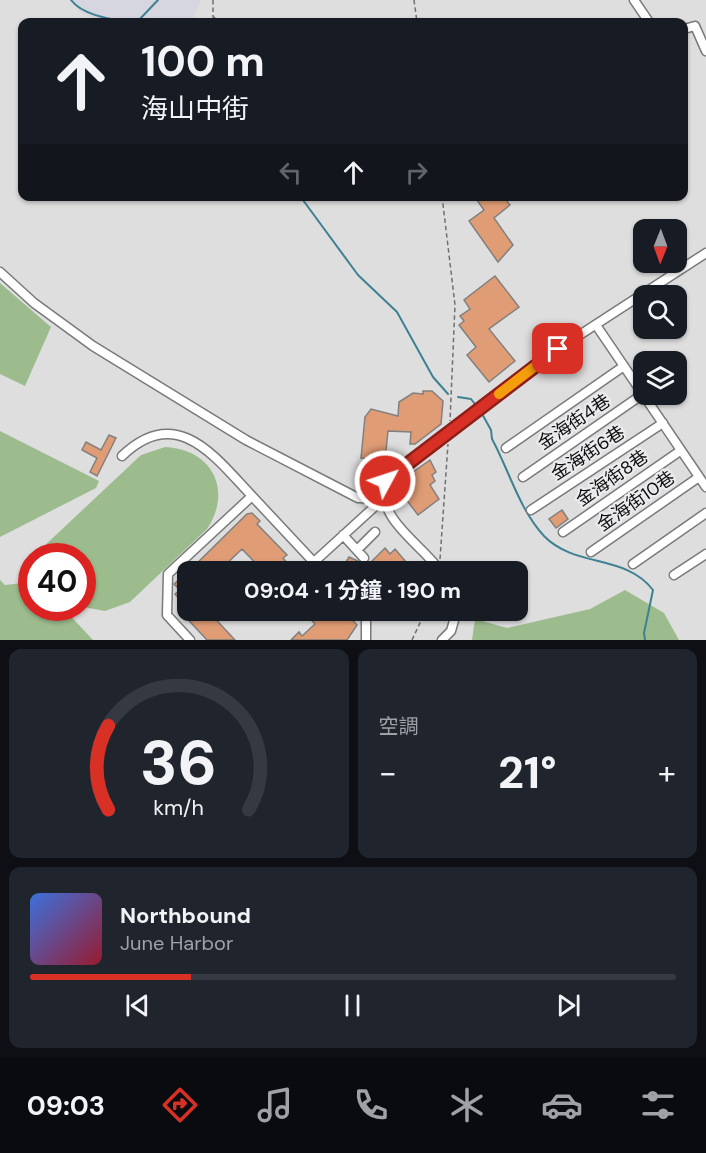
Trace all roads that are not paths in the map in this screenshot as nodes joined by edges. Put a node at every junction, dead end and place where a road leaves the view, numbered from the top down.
1 (633, 0) edge
2 (646, 18) edge
3 (688, 28) edge
4 (706, 51) edge
5 (706, 253) edge
6 (0, 272) edge
7 (596, 325) junction
8 (624, 366) junction
9 (633, 379) edge
10 (633, 401) edge
11 (651, 405) edge
12 (663, 423) junction
13 (506, 448) dead end
14 (680, 451) junction
15 (122, 456) dead end
16 (523, 477) dead end
17 (699, 477) junction
18 (706, 487) edge
19 (252, 496) junction
20 (383, 499) junction
21 (531, 510) dead end
22 (706, 513) edge
23 (375, 532) dead end
24 (562, 532) dead end
25 (343, 535) junction
26 (357, 550) junction
27 (591, 552) dead end
28 (706, 554) edge
29 (364, 558) dead end
30 (314, 561) joint
31 (432, 561) edge
32 (633, 564) dead end
33 (674, 575) dead end
34 (366, 621) edge
35 (454, 621) edge
36 (190, 640) edge
37 (366, 640) edge
38 (442, 640) edge

1 - 2 street
3 - 4 street
5 - 7 street
6 - 20 street
7 - 8 street
7 - 20 street
8 - 9 street
8 - 13 street
10 - 16 street, 金海街4巷
11 - 12 street
12 - 14 street
12 - 21 street, 金海街6巷
14 - 17 street
14 - 24 street, 金海街8巷
15 - 19 street
17 - 18 street
17 - 27 street, 金海街10巷
19 - 30 street
19 - 36 street
20 - 25 street
20 - 31 street
22 - 32 street
23 - 26 street
25 - 26 street
25 - 30 street
26 - 29 street
28 - 33 street
34 - 37 street
35 - 38 street

